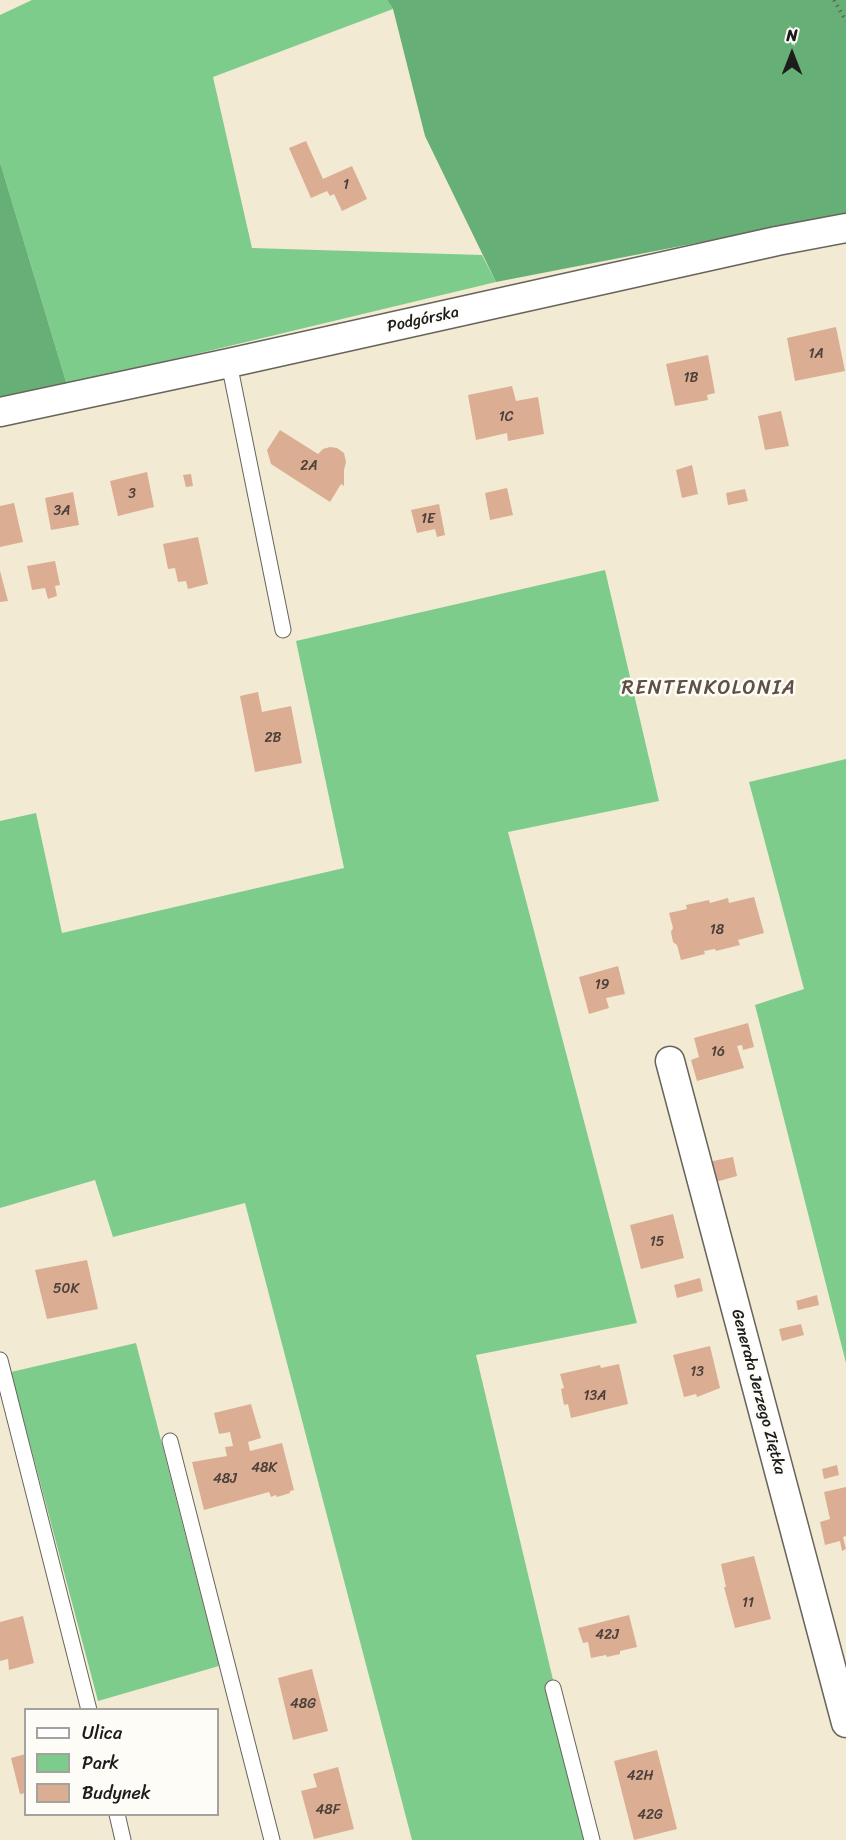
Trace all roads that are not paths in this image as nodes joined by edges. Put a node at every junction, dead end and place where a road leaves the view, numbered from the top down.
1 (846, 228) edge
2 (229, 363) junction
3 (0, 412) edge
4 (283, 630) dead end
5 (670, 1061) dead end
6 (0, 1360) edge
7 (170, 1441) dead end
8 (553, 1688) dead end
9 (88, 1708) edge
10 (846, 1723) edge
11 (117, 1816) edge
12 (123, 1840) edge
13 (272, 1840) edge
14 (592, 1840) edge

1 - 2 street, Podgórska
2 - 3 street, Podgórska
2 - 4 lane
5 - 10 street, Generała Jerzego Ziętka
6 - 9 lane
7 - 13 lane
8 - 14 lane
11 - 12 lane

